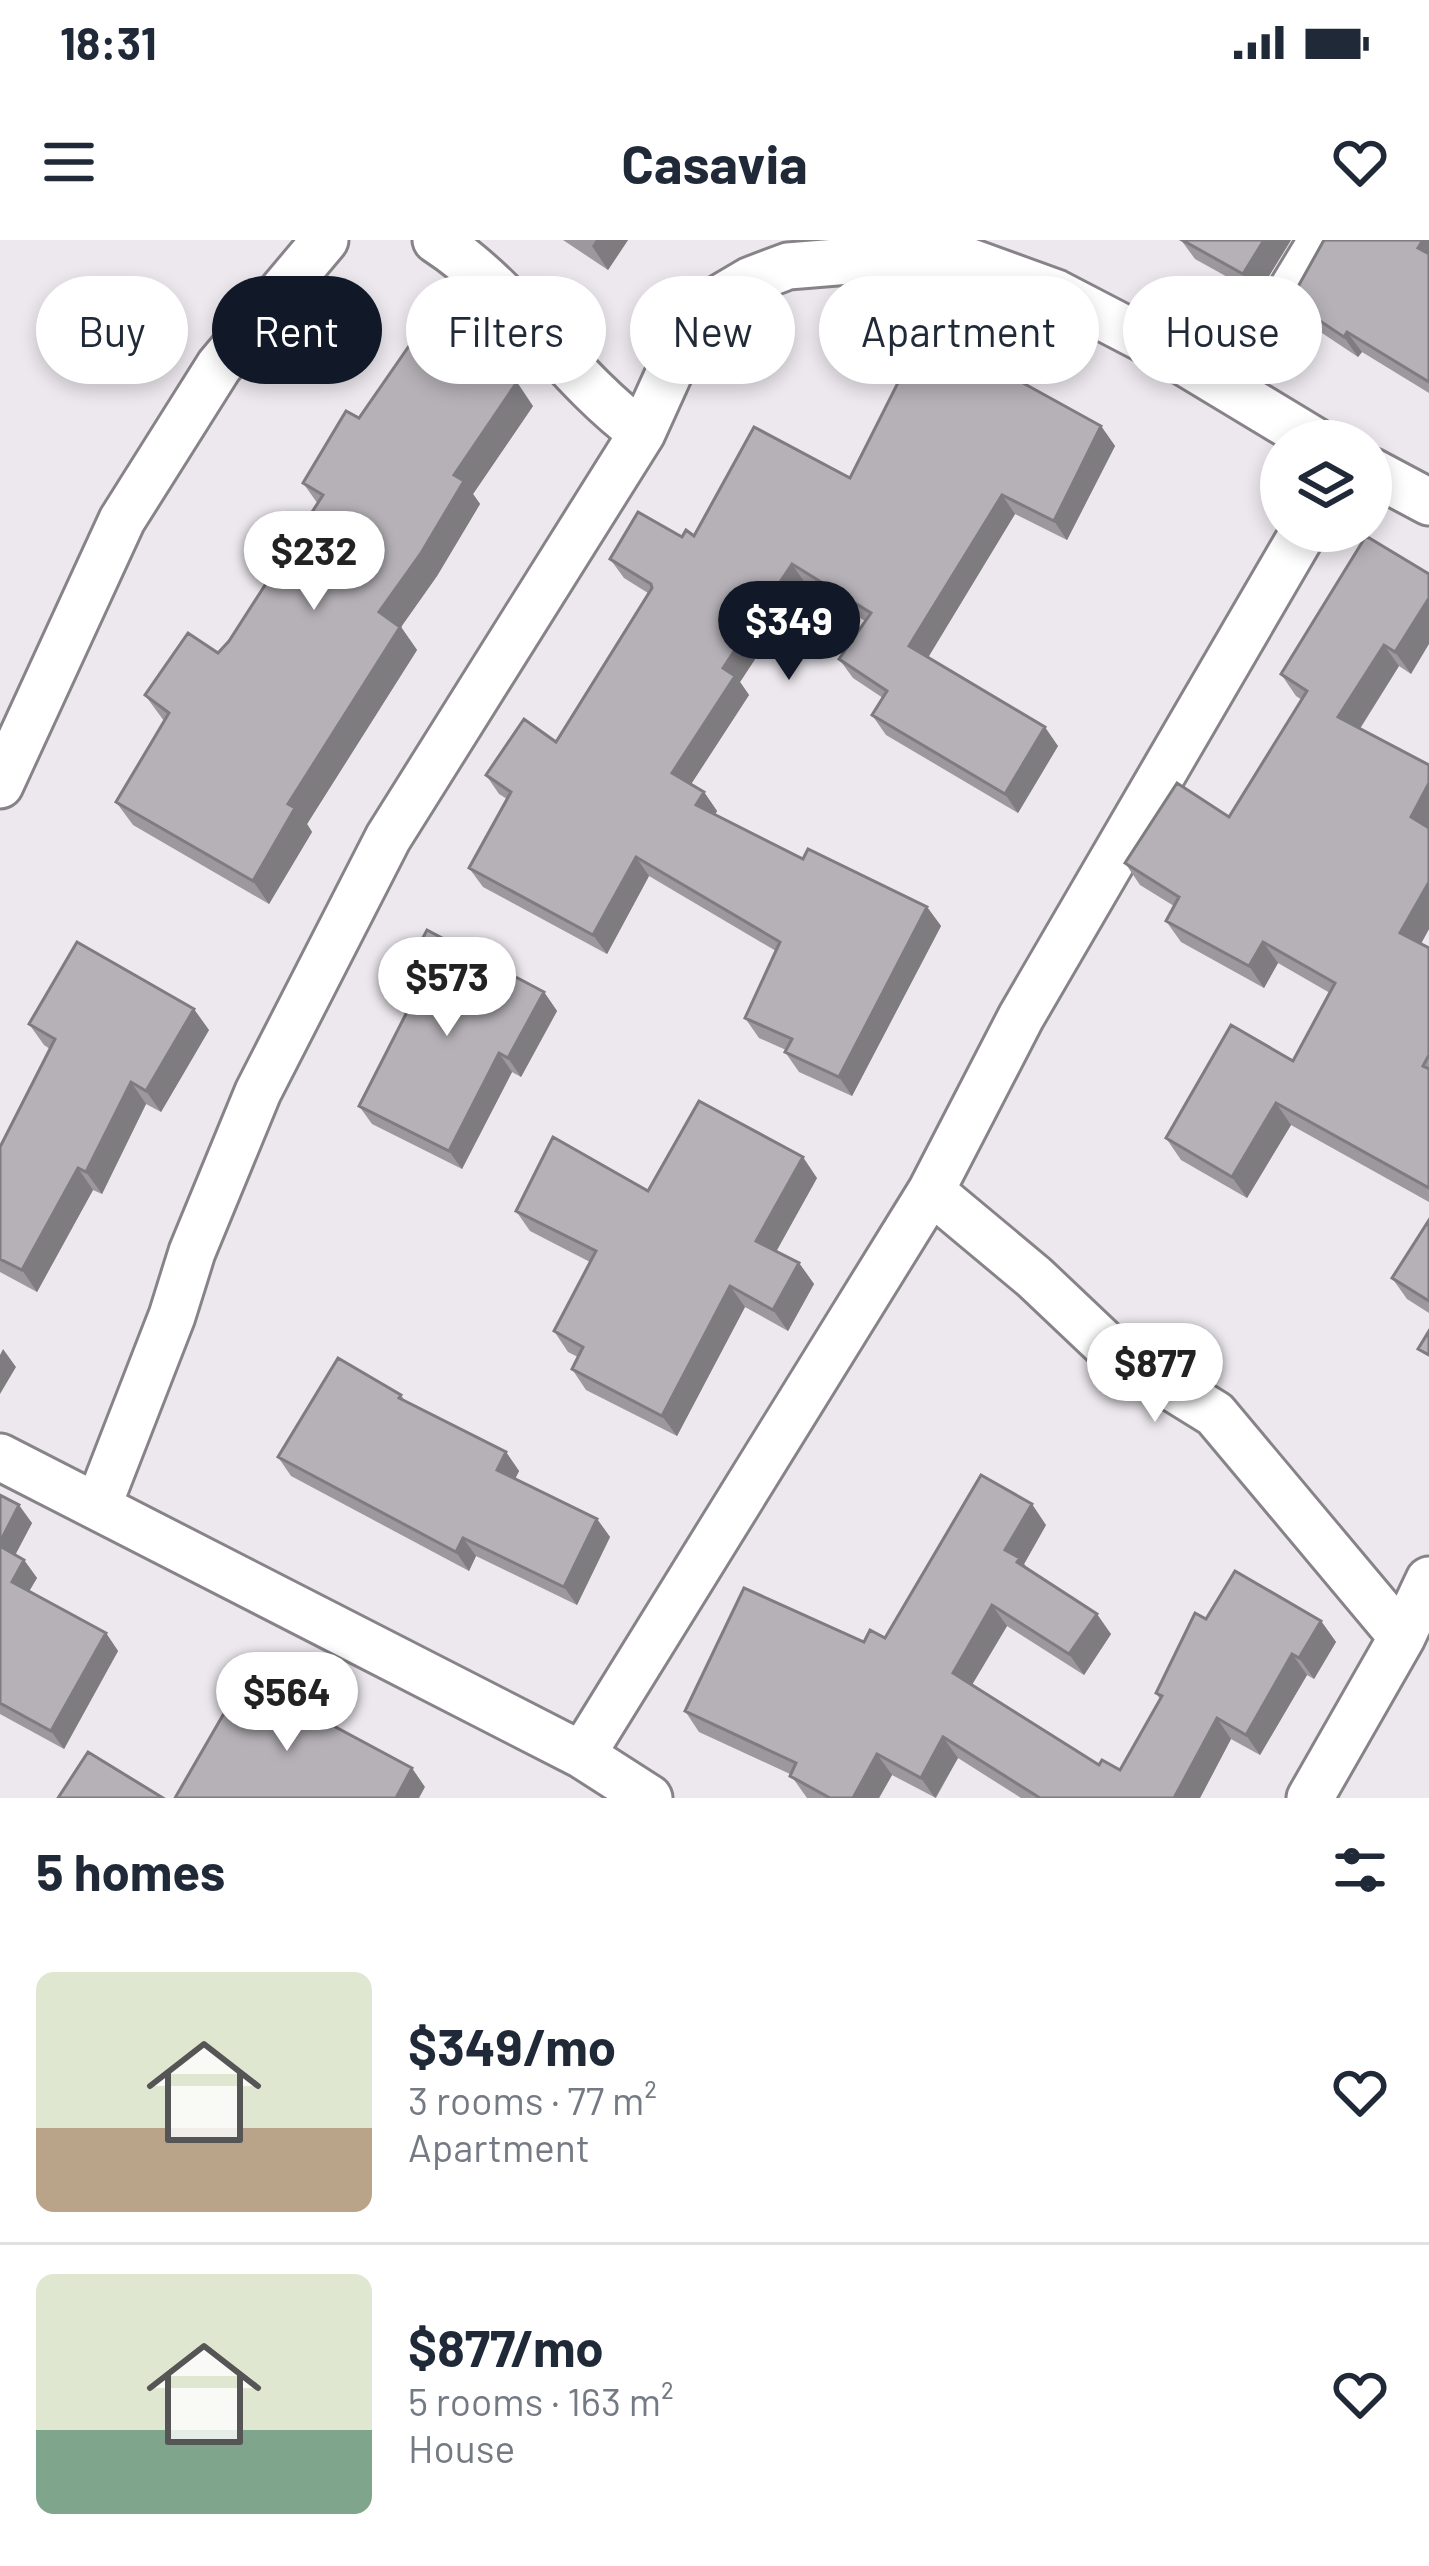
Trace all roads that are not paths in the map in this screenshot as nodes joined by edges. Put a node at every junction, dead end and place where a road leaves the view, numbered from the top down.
1 (325, 240) edge
2 (436, 240) edge
3 (1322, 240) edge
4 (1231, 390) junction
5 (1281, 420) edge
6 (642, 433) junction
7 (1392, 482) edge
8 (1429, 502) edge
9 (1292, 552) edge
10 (0, 784) edge
11 (931, 1191) junction
12 (0, 1457) edge
13 (98, 1506) junction
14 (1429, 1580) edge
15 (1402, 1637) junction
16 (582, 1755) junction
17 (649, 1798) edge
18 (1310, 1798) edge

1 - 10 street
2 - 6 street
3 - 4 street
4 - 5 street
4 - 6 street
6 - 13 street
7 - 8 street
9 - 11 street
11 - 15 street
11 - 16 street
12 - 13 street
13 - 16 street
14 - 15 street
15 - 18 street
16 - 17 street

